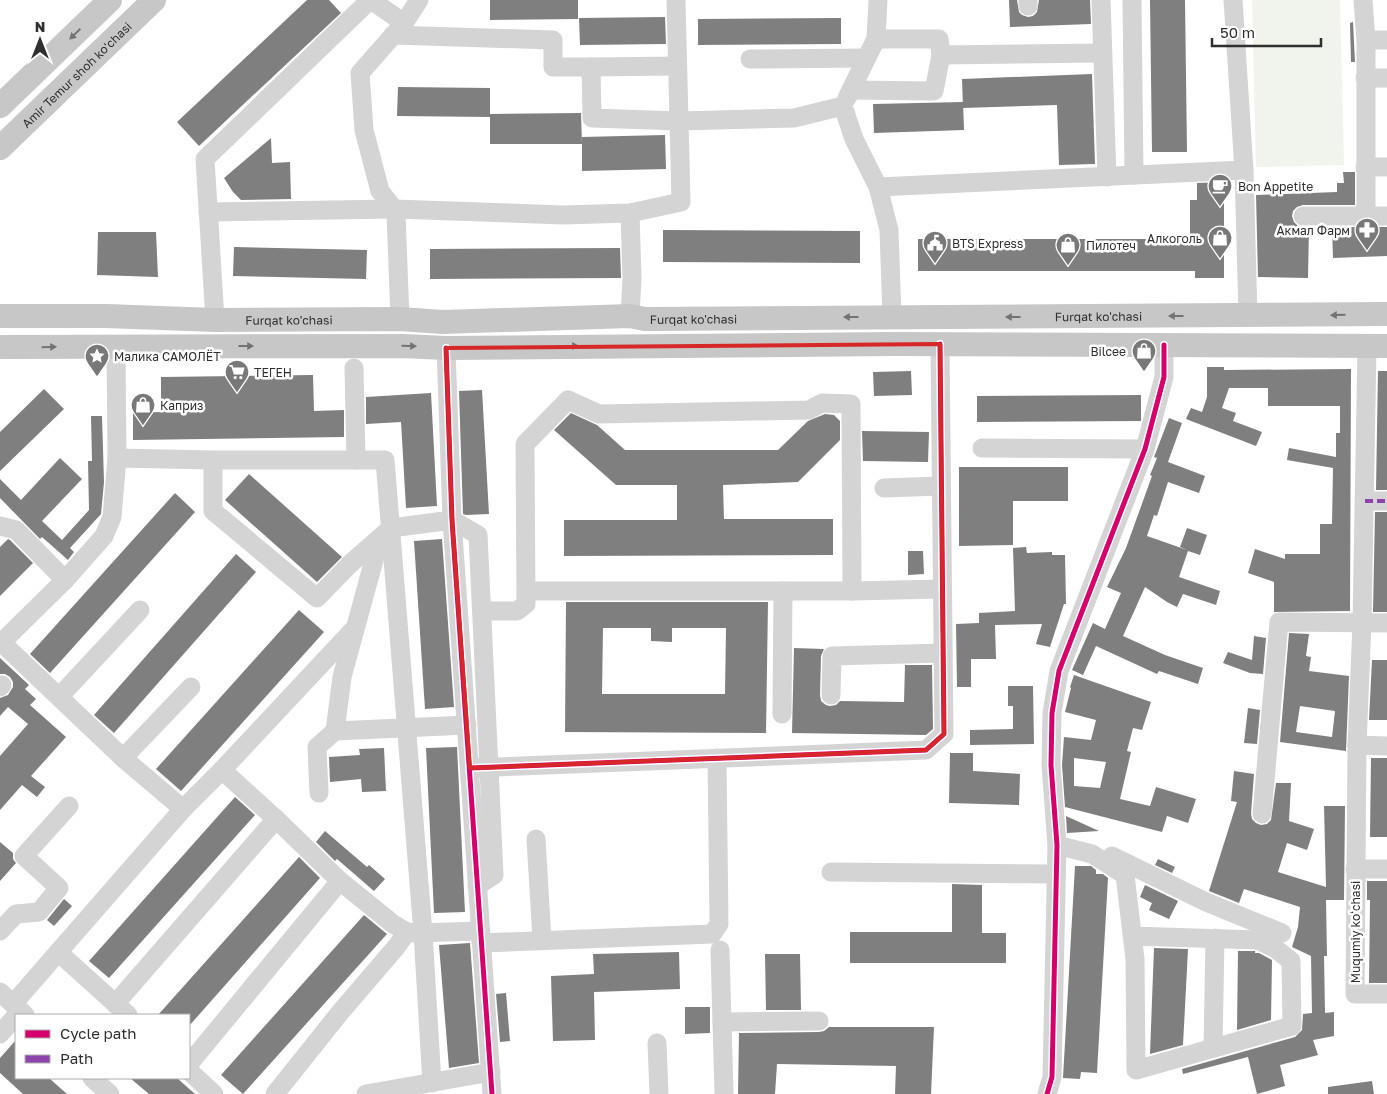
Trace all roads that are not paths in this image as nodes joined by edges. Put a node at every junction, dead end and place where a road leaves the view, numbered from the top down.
1 (110, 0) edge
2 (154, 0) edge
3 (371, 0) edge
4 (419, 0) edge
5 (676, 0) edge
6 (878, 0) edge
7 (1101, 0) edge
8 (1132, 0) edge
9 (1233, 0) edge
10 (1363, 0) edge
11 (399, 29) junction
12 (876, 39) junction
13 (1366, 40) junction
14 (1387, 40) edge
15 (1102, 53) junction
16 (940, 55) junction
17 (866, 58) junction
18 (750, 59) dead end
19 (677, 66) junction
20 (591, 67) junction
21 (1365, 78) junction
22 (1387, 78) edge
23 (847, 98) junction
24 (0, 106) edge
25 (679, 121) junction
26 (0, 148) edge
27 (1365, 167) junction
28 (1387, 167) edge
29 (1244, 170) junction
30 (1134, 175) junction
31 (1107, 177) junction
32 (878, 187) junction
33 (394, 208) junction
34 (208, 212) junction
35 (630, 213) junction
36 (1303, 216) dead end
37 (1366, 216) junction
38 (1387, 216) edge
39 (1387, 314) edge
40 (0, 316) edge
41 (630, 316) junction
42 (1248, 316) junction
43 (892, 317) junction
44 (400, 319) junction
45 (215, 320) junction
46 (940, 344) junction
47 (1164, 345) junction
48 (116, 346) junction
49 (0, 347) edge
50 (1377, 347) edge
51 (446, 348) junction
52 (354, 368) dead end
53 (982, 448) dead end
54 (1145, 448) junction
55 (117, 458) junction
56 (213, 460) junction
57 (356, 460) junction
58 (941, 486) junction
59 (884, 488) dead end
60 (1365, 501) junction
61 (1387, 501) edge
62 (452, 520) junction
63 (0, 526) edge
64 (386, 533) junction
65 (65, 580) junction
66 (942, 589) junction
67 (526, 591) junction
68 (783, 591) junction
69 (852, 591) junction
70 (140, 610) dead end
71 (482, 611) junction
72 (1362, 623) junction
73 (1387, 624) edge
74 (354, 628) junction
75 (1, 643) edge
76 (943, 653) junction
77 (191, 687) dead end
78 (831, 694) dead end
79 (59, 697) junction
80 (782, 714) dead end
81 (467, 725) junction
82 (406, 727) junction
83 (335, 731) junction
84 (1357, 745) junction
85 (1387, 746) edge
86 (123, 758) junction
87 (717, 758) junction
88 (470, 768) junction
89 (490, 768) junction
90 (222, 770) junction
91 (319, 793) dead end
92 (69, 806) dead end
93 (182, 809) junction
94 (1262, 814) dead end
95 (276, 819) junction
96 (536, 839) dead end
97 (1057, 845) junction
98 (1092, 854) junction
99 (1355, 868) junction
100 (1387, 869) edge
101 (831, 872) dead end
102 (1056, 874) junction
103 (340, 881) junction
104 (477, 886) junction
105 (0, 931) edge
106 (415, 932) junction
107 (1282, 933) dead end
108 (1132, 936) junction
109 (480, 937) junction
110 (1215, 938) junction
111 (542, 940) junction
112 (720, 950) dead end
113 (58, 952) junction
114 (1387, 994) edge
115 (15, 1009) edge
116 (121, 1009) edge
117 (819, 1021) dead end
118 (722, 1022) junction
119 (0, 1034) edge
120 (657, 1043) dead end
121 (1213, 1048) junction
122 (190, 1063) edge
123 (190, 1072) edge
124 (491, 1072) junction
125 (93, 1079) edge
126 (432, 1083) junction
127 (110, 1094) edge
128 (214, 1094) edge
129 (275, 1094) edge
130 (366, 1094) edge
131 (492, 1094) edge
132 (659, 1094) edge
133 (724, 1094) edge
134 (1047, 1094) edge

1 -> 24 main road
2 - 26 main road, Amir Temur shoh ko'chasi
3 - 11 street
3 - 34 street
4 - 11 street
5 - 19 street
6 - 12 street
7 - 15 street
8 - 30 street
9 - 29 street
10 - 13 street
11 - 20 street
11 - 33 street
12 - 16 street
12 - 17 street
13 - 14 street
13 - 21 street
15 - 16 street
15 - 31 street
16 - 23 street
17 - 18 street
17 - 23 street
19 - 20 street
19 - 25 street
20 - 25 street
21 - 22 street
21 - 27 street
23 - 25 street
23 - 32 street
25 - 35 street
27 - 28 street
27 - 37 street
29 - 30 street
29 - 42 street
30 - 31 street
31 - 32 street
32 - 43 street
33 - 34 street
33 - 35 street
33 - 44 street
34 - 45 street
35 - 41 street
36 - 37 street
37 - 38 street
39 -> 42 main road, Furqat ko'chasi
40 - 45 main road, Furqat ko'chasi
43 -> 41 main road, Furqat ko'chasi
41 - 44 main road, Furqat ko'chasi
42 -> 43 main road, Furqat ko'chasi
44 - 45 main road, Furqat ko'chasi
46 - 47 main road
51 -> 46 main road
46 - 58 street
47 - 50 main road
47 - 54 street
49 -> 48 main road
48 -> 51 main road
48 - 55 street
50 - 60 street
51 - 62 street
52 - 57 street
53 - 54 street
54 - 97 street
55 - 56 street
55 - 65 street
56 - 57 street
56 - 64 street
57 - 64 street
58 - 59 street
58 - 66 street
60 - 61 street
60 - 72 street
62 - 64 street
62 - 71 street
62 - 81 street
63 - 65 street
64 - 74 street
64 - 82 street
65 - 75 street
66 - 69 street
66 - 76 street
67 - 68 street
67 - 69 street
67 - 71 street
68 - 69 street
68 - 80 street
70 - 79 street
71 - 89 street
72 - 73 street
72 - 84 street
72 - 94 street
74 - 83 street
74 - 90 street
75 - 79 street
76 - 78 street
76 - 87 street
77 - 86 street
79 - 86 street
81 - 82 street
81 - 88 street
82 - 83 street
82 - 106 street
83 - 91 street
84 - 85 street
84 - 99 street
86 - 93 street
87 - 89 street
87 - 111 street
88 - 89 street
88 - 104 street
89 - 104 street
90 - 93 street
90 - 95 street
92 - 105 street
93 - 113 street
95 - 103 street
95 - 116 street
96 - 111 street
97 - 98 street
97 - 102 street
98 - 107 street
98 - 108 street
99 - 100 street
99 - 114 street, Muqumiy koʻchasi
101 - 102 street
102 - 134 street
103 - 106 street
103 - 122 street
104 - 109 street
106 - 109 street
106 - 126 street
106 - 129 street
108 - 110 street
108 - 121 street
109 - 111 street
109 - 124 street
110 - 121 street
110 - 121 street
112 - 118 street
113 - 115 street
113 - 116 street
115 - 119 street
117 - 118 street
118 - 133 street
120 - 132 street
123 - 128 street
124 - 126 street
124 - 131 street
125 - 127 street
126 - 130 street

